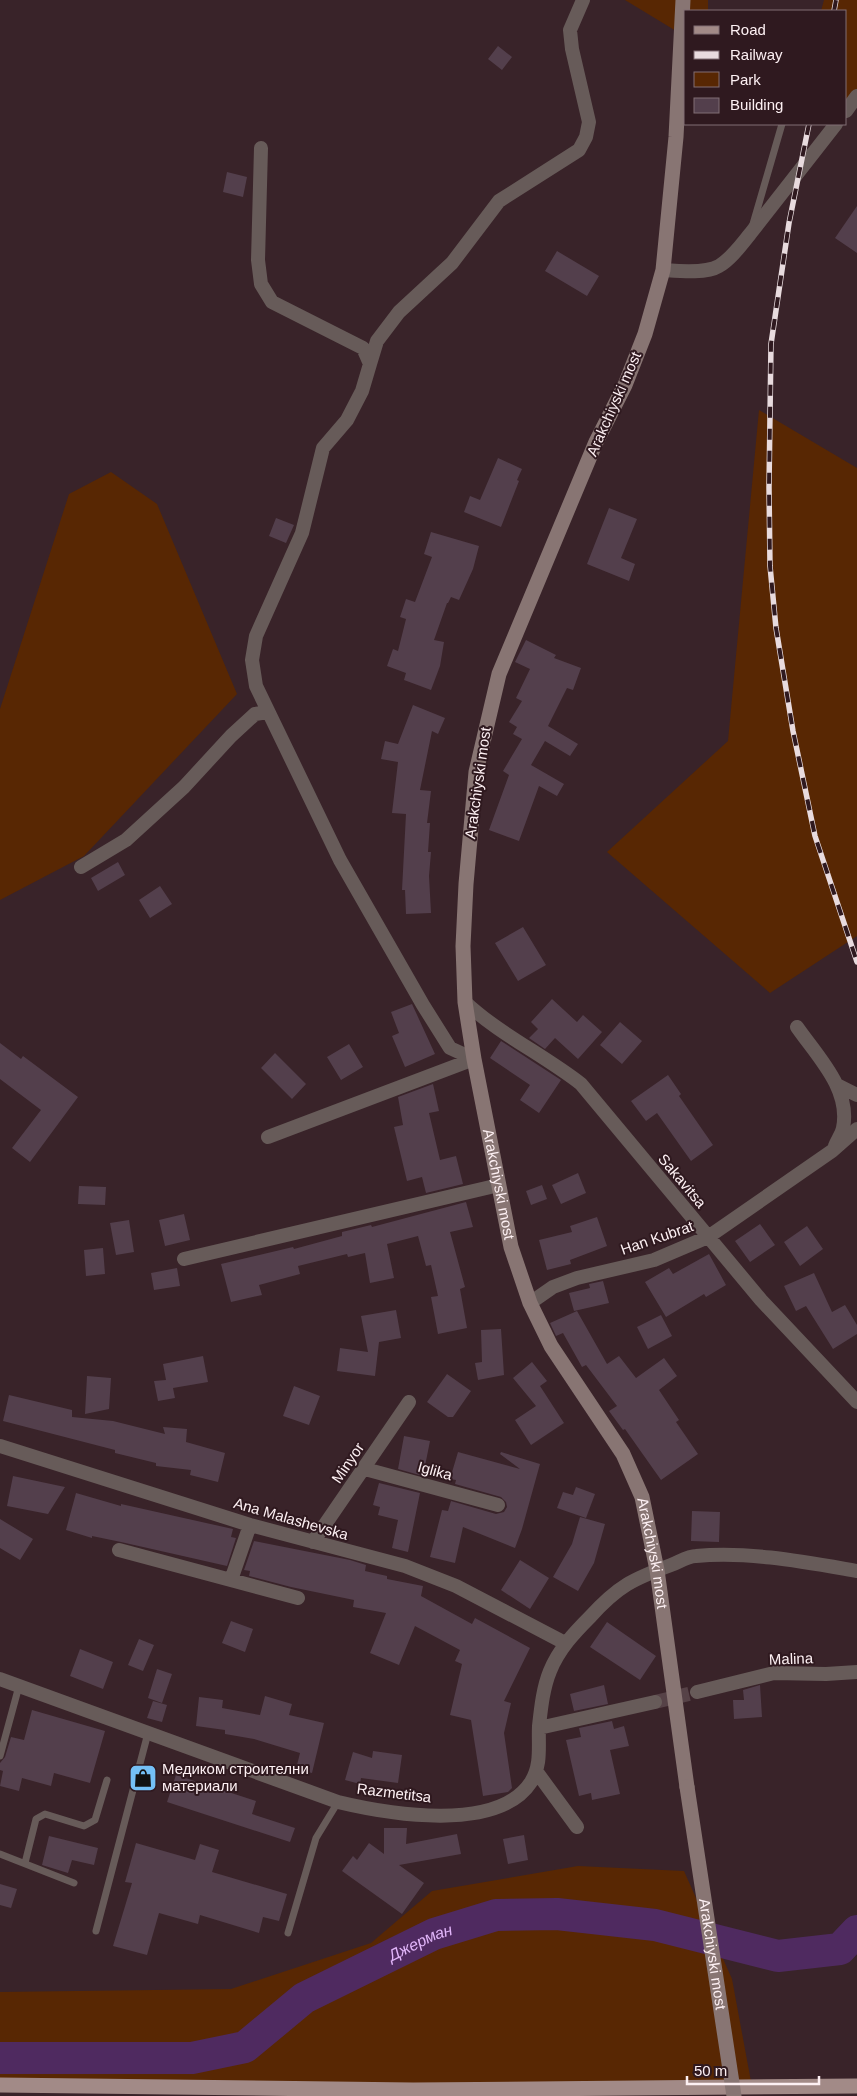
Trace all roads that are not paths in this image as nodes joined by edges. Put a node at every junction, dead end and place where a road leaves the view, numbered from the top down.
1 (583, 0) edge
2 (683, 0) edge
3 (857, 96) edge
4 (847, 110) edge
5 (782, 125) edge
6 (835, 125) edge
7 (261, 148) dead end
8 (750, 234) junction
9 (663, 270) junction
10 (370, 364) junction
11 (268, 712) junction
12 (81, 868) dead end
13 (465, 1002) junction
14 (797, 1027) dead end
15 (474, 1059) junction
16 (837, 1084) junction
17 (857, 1095) edge
18 (857, 1129) edge
19 (268, 1137) dead end
20 (832, 1151) junction
21 (498, 1185) junction
22 (708, 1238) junction
23 (184, 1260) dead end
24 (530, 1303) junction
25 (409, 1402) dead end
26 (857, 1402) edge
27 (0, 1446) edge
28 (365, 1469) junction
29 (498, 1505) dead end
30 (250, 1524) junction
31 (313, 1542) junction
32 (120, 1550) dead end
33 (657, 1570) junction
34 (857, 1571) edge
35 (231, 1580) junction
36 (298, 1598) dead end
37 (565, 1643) junction
38 (857, 1672) edge
39 (0, 1679) edge
40 (19, 1686) junction
41 (697, 1692) tunnel mouth
42 (655, 1702) tunnel mouth
43 (539, 1728) junction
44 (148, 1732) junction
45 (0, 1756) edge
46 (536, 1771) junction
47 (107, 1780) dead end
48 (338, 1802) junction
49 (578, 1827) dead end
50 (0, 1854) edge
51 (25, 1863) junction
52 (74, 1883) dead end
53 (96, 1931) dead end
54 (288, 1933) dead end
55 (0, 2085) edge
56 (857, 2086) edge
57 (734, 2096) edge

1 - 10 street
2 - 9 main road, Arakchiyski most
3 - 4 street
5 - 8 lane
6 - 8 street
7 - 10 street
8 - 9 street
9 - 13 main road, Arakchiyski most
10 - 11 street
11 - 12 street
11 - 15 street
13 - 15 main road, Arakchiyski most
13 - 22 street, Sakavitsa
14 - 16 street
15 - 19 street
15 - 21 main road, Arakchiyski most
16 - 17 street
16 - 20 street
18 - 20 street, Han Kubrat
20 - 22 street, Han Kubrat
21 - 23 street
21 - 24 main road, Arakchiyski most
22 - 24 street, Han Kubrat
22 - 26 street, Sakavitsa
24 - 33 main road, Arakchiyski most
25 - 28 street, Minyor
27 - 30 street, Ana Malashevska
28 - 29 street, Iglika
28 - 31 street, Minyor
30 - 31 street, Ana Malashevska
30 - 35 street
31 - 37 street, Ana Malashevska
32 - 35 street
33 - 34 street
33 - 37 street
33 - 57 main road, Arakchiyski most, bridge
35 - 36 street
37 - 43 street
38 - 41 street, Malina
39 - 40 street, Razmetitsa
40 - 44 street, Razmetitsa
40 - 45 lane
42 - 43 street
43 - 46 street
44 - 48 street, Razmetitsa
44 - 53 lane
46 - 48 street, Razmetitsa
46 - 49 street
47 - 51 lane
48 - 54 lane
50 - 51 lane
51 - 52 lane
55 - 56 main road

